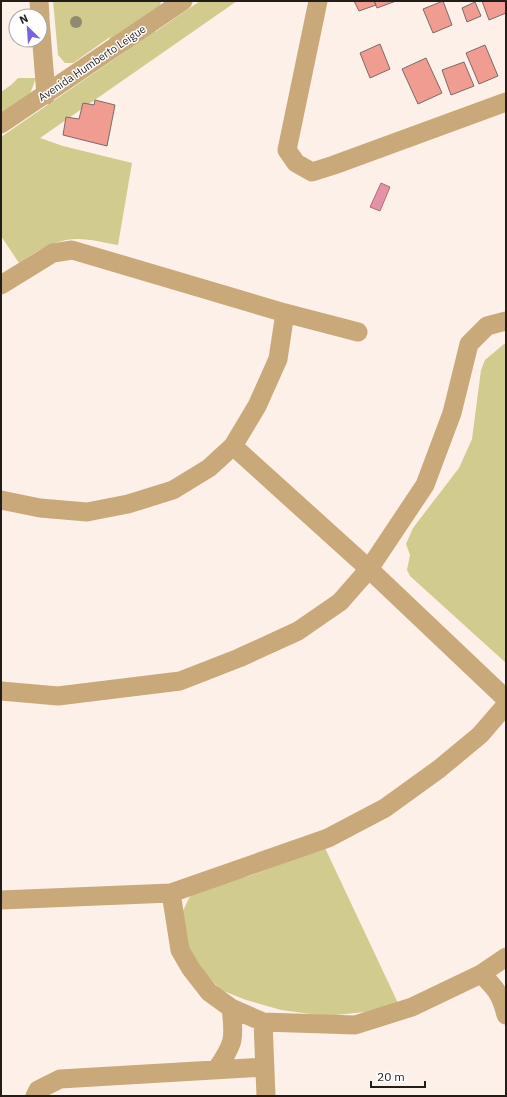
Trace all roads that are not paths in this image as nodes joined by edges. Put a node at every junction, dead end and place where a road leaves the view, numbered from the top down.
1 (183, 1) edge
2 (318, 1) edge
3 (42, 48) edge
4 (46, 94) junction
5 (506, 102) edge
6 (1, 124) edge
7 (1, 285) edge
8 (285, 313) junction
9 (506, 321) edge
10 (358, 332) dead end
11 (234, 446) junction
12 (1, 500) edge
13 (369, 569) junction
14 (1, 691) edge
15 (506, 699) edge
16 (506, 705) edge
17 (170, 893) junction
18 (1, 900) edge
19 (506, 957) edge
20 (481, 974) junction
21 (231, 1008) junction
22 (506, 1015) edge
23 (263, 1022) junction
24 (265, 1067) junction
25 (216, 1070) junction
26 (35, 1096) edge
27 (266, 1096) edge

1 - 4 street, Avenida Humberto Leigue
2 - 5 street
3 - 4 street
4 - 6 street, Avenida Humberto Leigue
7 - 8 street
8 - 10 street
8 - 11 street
9 - 13 street
11 - 12 street
11 - 13 street
13 - 14 street
13 - 15 street
16 - 17 street
17 - 18 street
17 - 21 street
19 - 20 street
20 - 22 street
20 - 23 street
21 - 23 street
21 - 25 street
23 - 24 street
24 - 25 street
24 - 27 street
25 - 26 street

